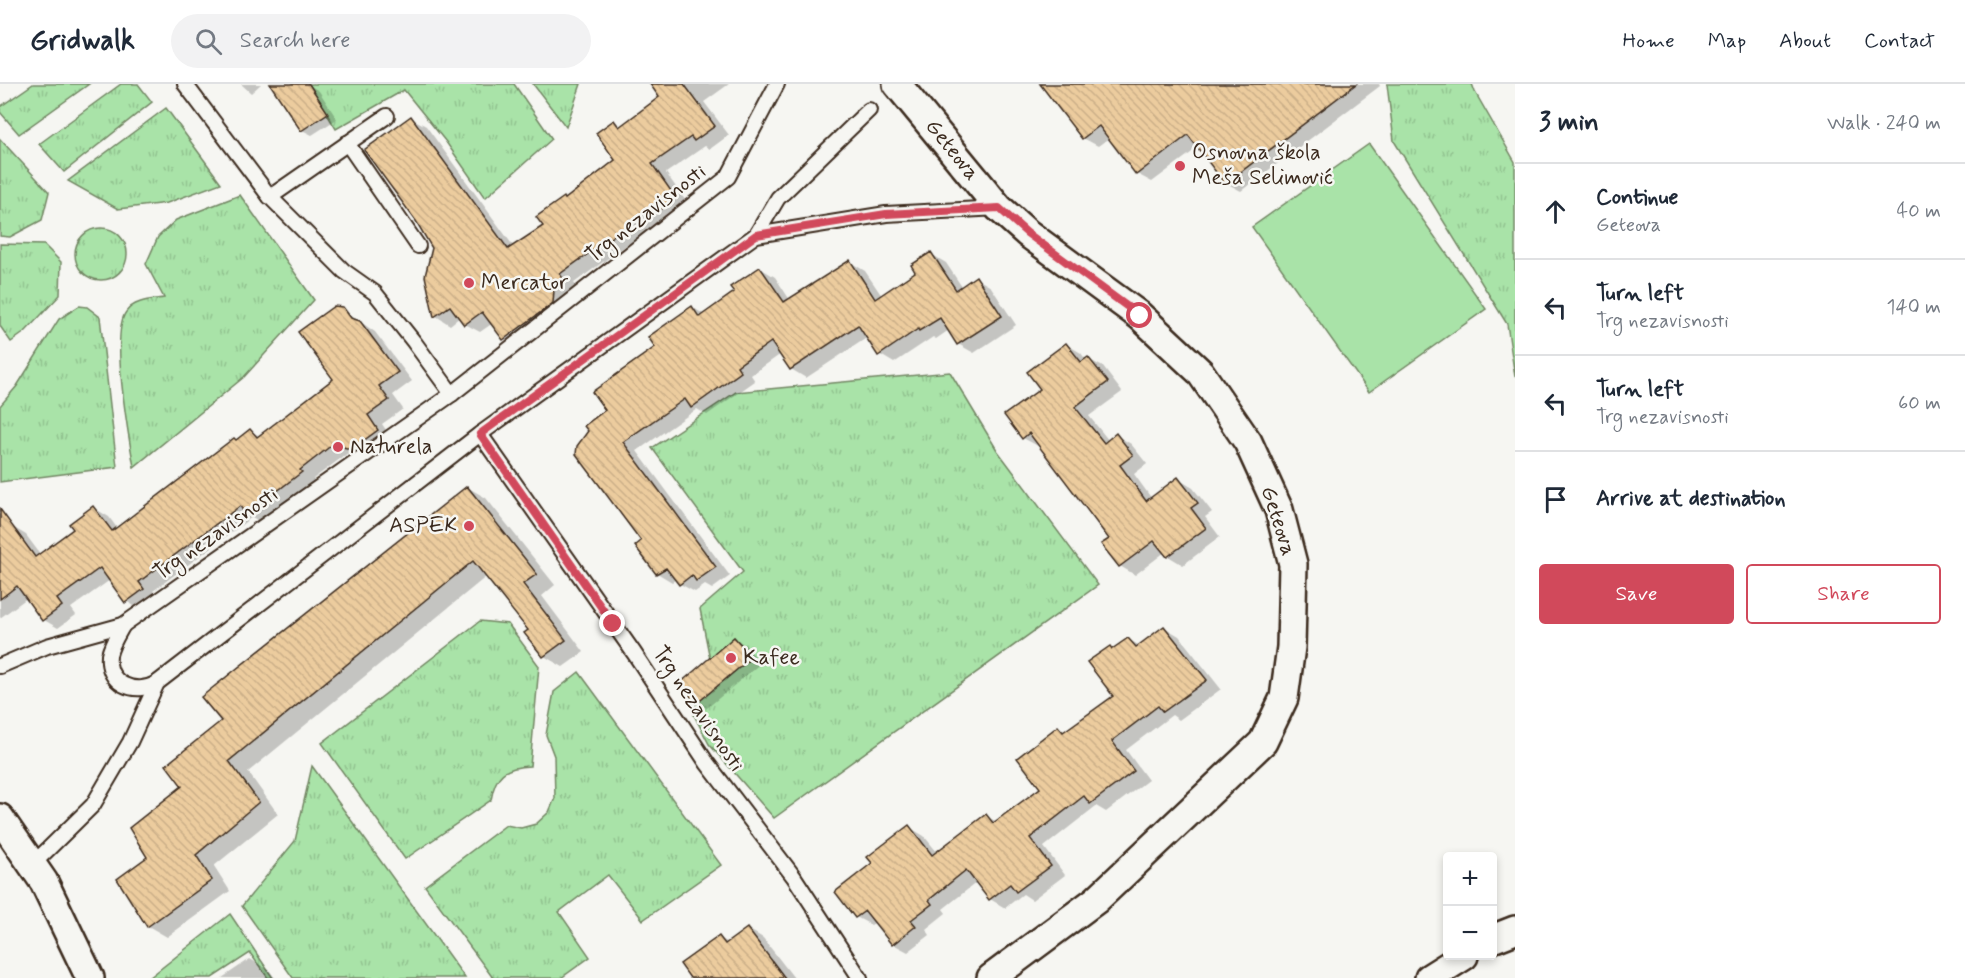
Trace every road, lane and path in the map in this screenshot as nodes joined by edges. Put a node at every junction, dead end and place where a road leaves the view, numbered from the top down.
1 (185, 84) edge
2 (777, 84) edge
3 (897, 84) edge
4 (869, 110) dead end
5 (387, 116) dead end
6 (347, 143) junction
7 (270, 197) junction
8 (999, 208) junction
9 (756, 235) junction
10 (418, 246) dead end
11 (452, 394) junction
12 (480, 434) junction
13 (123, 625) junction
14 (0, 666) edge
15 (158, 683) junction
16 (0, 818) edge
17 (32, 866) junction
18 (1515, 930) edge
19 (1497, 937) edge
20 (1458, 960) edge
21 (90, 978) edge
22 (860, 978) edge
23 (991, 978) edge
24 (1429, 978) edge

1 - 7 lane
2 - 11 lane, Trg nezavisnosti
3 - 8 street, Geteova
4 - 9 lane
5 - 6 lane
6 - 7 lane
6 - 10 lane
7 - 11 lane
8 - 9 lane, Trg nezavisnosti
8 - 23 street, Geteova
9 - 12 lane, Trg nezavisnosti
11 - 13 lane, Trg nezavisnosti
12 - 15 lane, Trg nezavisnosti
12 - 22 lane, Trg nezavisnosti
13 - 14 lane, Trg nezavisnosti
13 - 15 lane, Trg nezavisnosti
15 - 17 lane, Trg nezavisnosti
16 - 17 street
17 - 21 street
18 - 19 street
20 - 24 street

